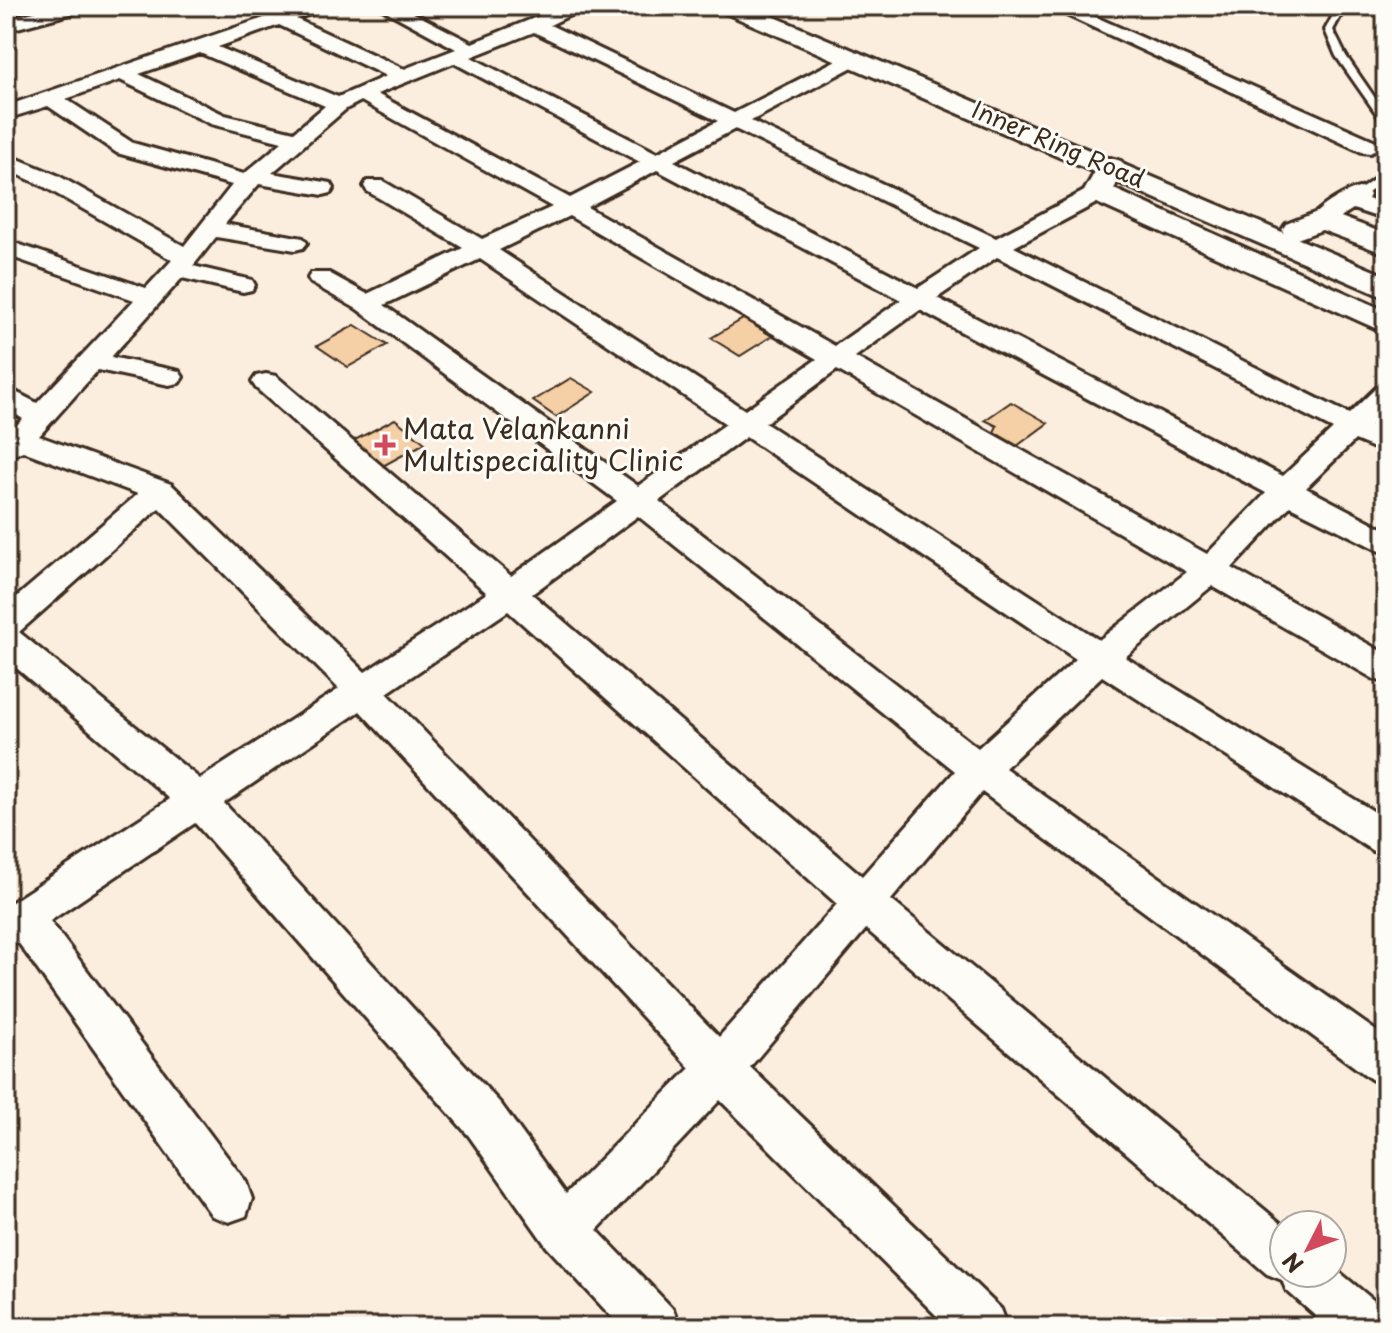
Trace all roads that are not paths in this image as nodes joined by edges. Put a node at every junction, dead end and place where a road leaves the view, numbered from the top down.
1 (79, 6) edge
2 (317, 6) edge
3 (386, 6) edge
4 (579, 6) edge
5 (729, 6) edge
6 (762, 6) edge
7 (1056, 6) edge
8 (1342, 6) edge
9 (280, 19) junction
10 (6, 25) edge
11 (535, 25) junction
12 (200, 46) junction
13 (464, 53) junction
14 (855, 58) junction
15 (121, 73) junction
16 (402, 76) junction
17 (50, 98) junction
18 (350, 99) junction
19 (6, 113) edge
20 (736, 121) junction
21 (1386, 121) edge
22 (297, 139) junction
23 (1370, 147) dead end
24 (6, 161) edge
25 (655, 162) junction
26 (1386, 174) edge
27 (251, 180) junction
28 (1104, 180) junction
29 (375, 186) dead end
30 (323, 188) dead end
31 (1354, 198) junction
32 (570, 207) junction
33 (1386, 213) edge
34 (1310, 224) junction
35 (210, 229) junction
36 (295, 243) dead end
37 (1386, 245) edge
38 (6, 247) edge
39 (996, 247) junction
40 (481, 249) junction
41 (182, 264) junction
42 (1386, 266) edge
43 (320, 278) dead end
44 (243, 285) dead end
45 (1386, 288) edge
46 (151, 298) junction
47 (918, 299) junction
48 (366, 304) junction
49 (1386, 323) edge
50 (837, 359) junction
51 (92, 361) junction
52 (169, 377) dead end
53 (266, 382) dead end
54 (1386, 394) edge
55 (6, 396) edge
56 (40, 417) junction
57 (749, 424) junction
58 (1369, 436) edge
59 (13, 444) edge
60 (160, 491) junction
61 (1286, 491) junction
62 (640, 502) junction
63 (1386, 543) edge
64 (1210, 571) junction
65 (509, 594) junction
66 (6, 625) edge
67 (6, 640) edge
68 (1100, 658) junction
69 (1386, 670) edge
70 (362, 690) junction
71 (979, 769) junction
72 (198, 800) junction
73 (1386, 839) edge
74 (864, 902) junction
75 (15, 923) edge
76 (1386, 1064) edge
77 (720, 1069) junction
78 (229, 1199) dead end
79 (564, 1230) junction
80 (1268, 1243) edge
81 (1322, 1289) edge
82 (655, 1327) edge
83 (983, 1327) edge
84 (1366, 1327) edge

1 - 10 street
2 - 9 street
3 - 13 street
4 - 11 street
5 - 14 main road, Inner Ring Road
6 - 34 main road, Inner Ring Road
7 - 23 street
8 - 21 lane
9 - 12 street
9 - 16 street
11 - 13 street
11 - 20 street
12 - 15 street
12 - 18 street
13 - 16 street
13 - 25 street
14 - 20 street
14 - 28 main road, Inner Ring Road
15 - 17 street
15 - 22 street
16 - 18 street
17 - 19 street
17 - 27 street
18 - 22 street
18 - 32 street
20 - 25 street
20 - 39 street
22 - 27 street
24 - 41 street
25 - 32 street
25 - 47 street
26 - 31 lane
27 - 30 street
27 - 35 street
28 - 39 street
28 - 45 main road, Inner Ring Road
28 - 49 main road
29 - 40 street
31 - 33 street
31 - 34 street
32 - 40 street
32 - 50 street
34 - 37 main road
34 - 42 main road, Inner Ring Road
35 - 36 street
35 - 41 street
38 - 46 street
39 - 47 street
39 - 58 street
40 - 48 street
40 - 57 street
41 - 44 street
41 - 46 street
43 - 48 street
46 - 51 street
47 - 50 street
47 - 61 street
48 - 62 street
50 - 57 street
50 - 64 street
51 - 52 street
51 - 56 street
53 - 65 street
54 - 58 street
55 - 56 street
56 - 59 street
57 - 62 street
57 - 68 street
58 - 61 street
59 - 60 street
60 - 66 street
60 - 70 street
61 - 63 street
61 - 64 street
62 - 65 street
62 - 71 street
64 - 68 street
64 - 69 street
65 - 70 street
65 - 74 street
67 - 72 street
68 - 71 street
68 - 73 street
70 - 72 street
70 - 77 street
71 - 74 street
71 - 76 street
72 - 75 street
72 - 79 street
74 - 77 street
74 - 80 street
75 - 78 street
77 - 79 street
77 - 83 street
79 - 82 street
81 - 84 street

